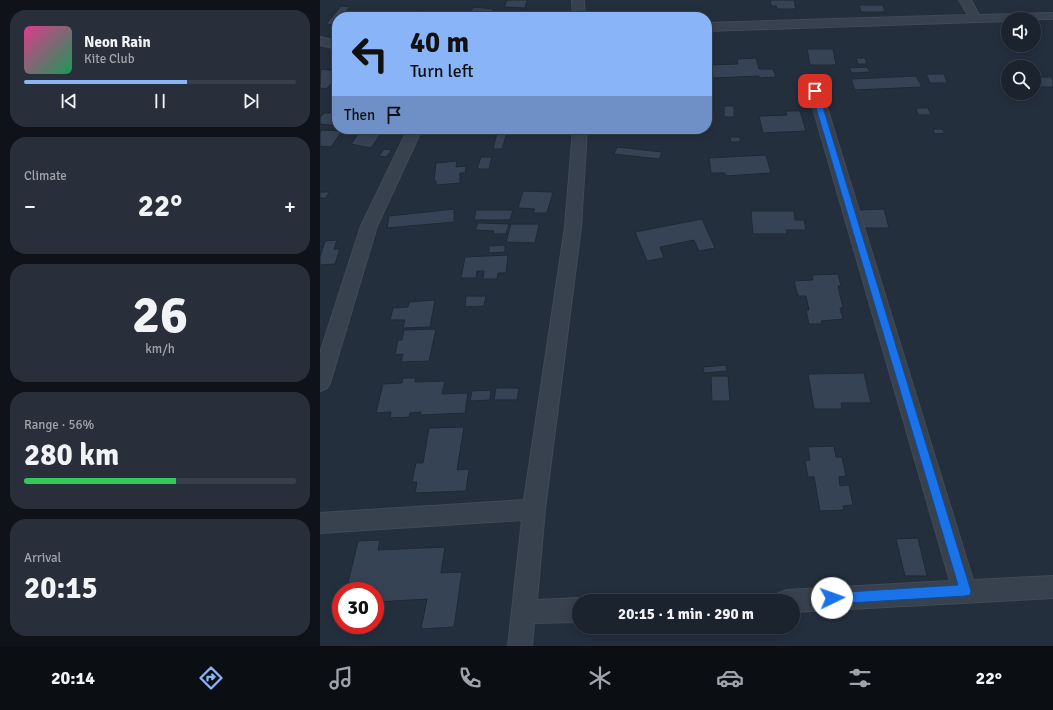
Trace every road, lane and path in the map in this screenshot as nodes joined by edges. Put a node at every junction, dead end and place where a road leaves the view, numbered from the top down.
1 (578, 0) edge
2 (965, 0) edge
3 (579, 12) edge
4 (1053, 16) edge
5 (975, 18) junction
6 (712, 27) edge
7 (320, 41) edge
8 (332, 44) edge
9 (815, 91) dead end
10 (413, 134) edge
11 (580, 134) edge
12 (320, 383) edge
13 (534, 509) junction
14 (320, 523) edge
15 (1053, 587) edge
16 (965, 591) junction
17 (800, 600) edge
18 (572, 610) edge
19 (524, 612) junction
20 (520, 646) edge

1 - 3 street
2 - 5 street
4 - 5 street
5 - 6 street
7 - 8 street
9 - 16 street
10 - 12 street
11 - 13 street
13 - 14 street
13 - 19 street
15 - 16 street
16 - 17 street
18 - 19 street
19 - 20 street

